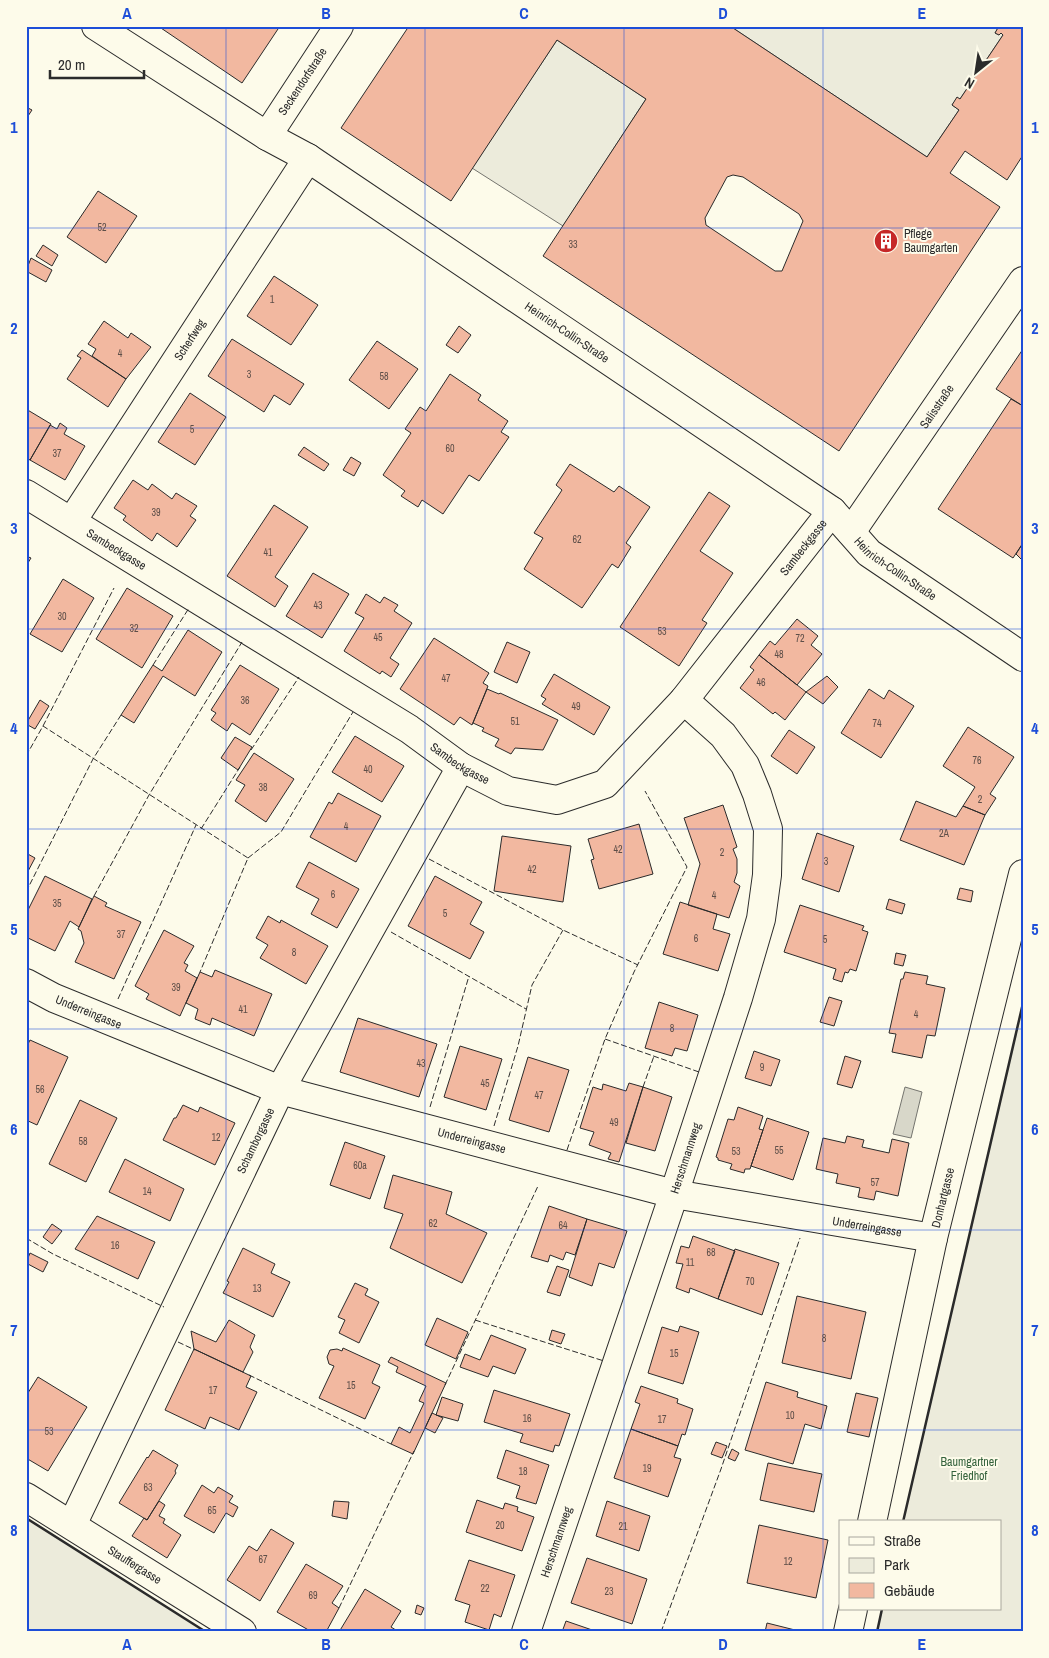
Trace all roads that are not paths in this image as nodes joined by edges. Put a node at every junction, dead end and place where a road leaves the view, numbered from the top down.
1 (96, 26) edge
2 (339, 26) edge
3 (267, 136) junction
4 (308, 158) junction
5 (1023, 281) edge
6 (26, 494) edge
7 (832, 511) junction
8 (72, 521) junction
9 (852, 532) junction
10 (1023, 657) edge
11 (684, 700) junction
12 (461, 767) junction
13 (1023, 874) edge
14 (26, 983) edge
15 (280, 1090) junction
16 (674, 1194) junction
17 (933, 1238) junction
18 (26, 1497) edge
19 (872, 1520) edge
20 (72, 1525) junction
21 (853, 1610) edge
22 (242, 1632) edge
23 (526, 1632) edge
24 (848, 1632) edge

1 - 3 street, Heinrich-Collin-Straße
2 - 3 street, Seckendorfstraße
3 - 4 street, Heinrich-Collin-Straße
4 - 7 street, Heinrich-Collin-Straße
4 - 8 street, Scherfweg
5 - 9 street, Salisstraße
6 - 8 street, Sambeckgasse
7 - 9 street, Heinrich-Collin-Straße
7 - 11 street, Sambeckgasse
8 - 12 street, Sambeckgasse
9 - 10 street, Heinrich-Collin-Straße
11 - 12 street, Sambeckgasse
11 - 16 street, Herschmannweg
12 - 15 street, Schamborgasse
13 - 17 street, Donhartgasse
14 - 15 street, Underreingasse
15 - 16 street, Underreingasse
15 - 20 street, Schamborgasse
16 - 17 street, Underreingasse
16 - 23 street, Herschmannweg
17 - 19 street, Donhartgasse
18 - 20 street, Stauffergasse
20 - 22 street, Stauffergasse
21 - 24 street

